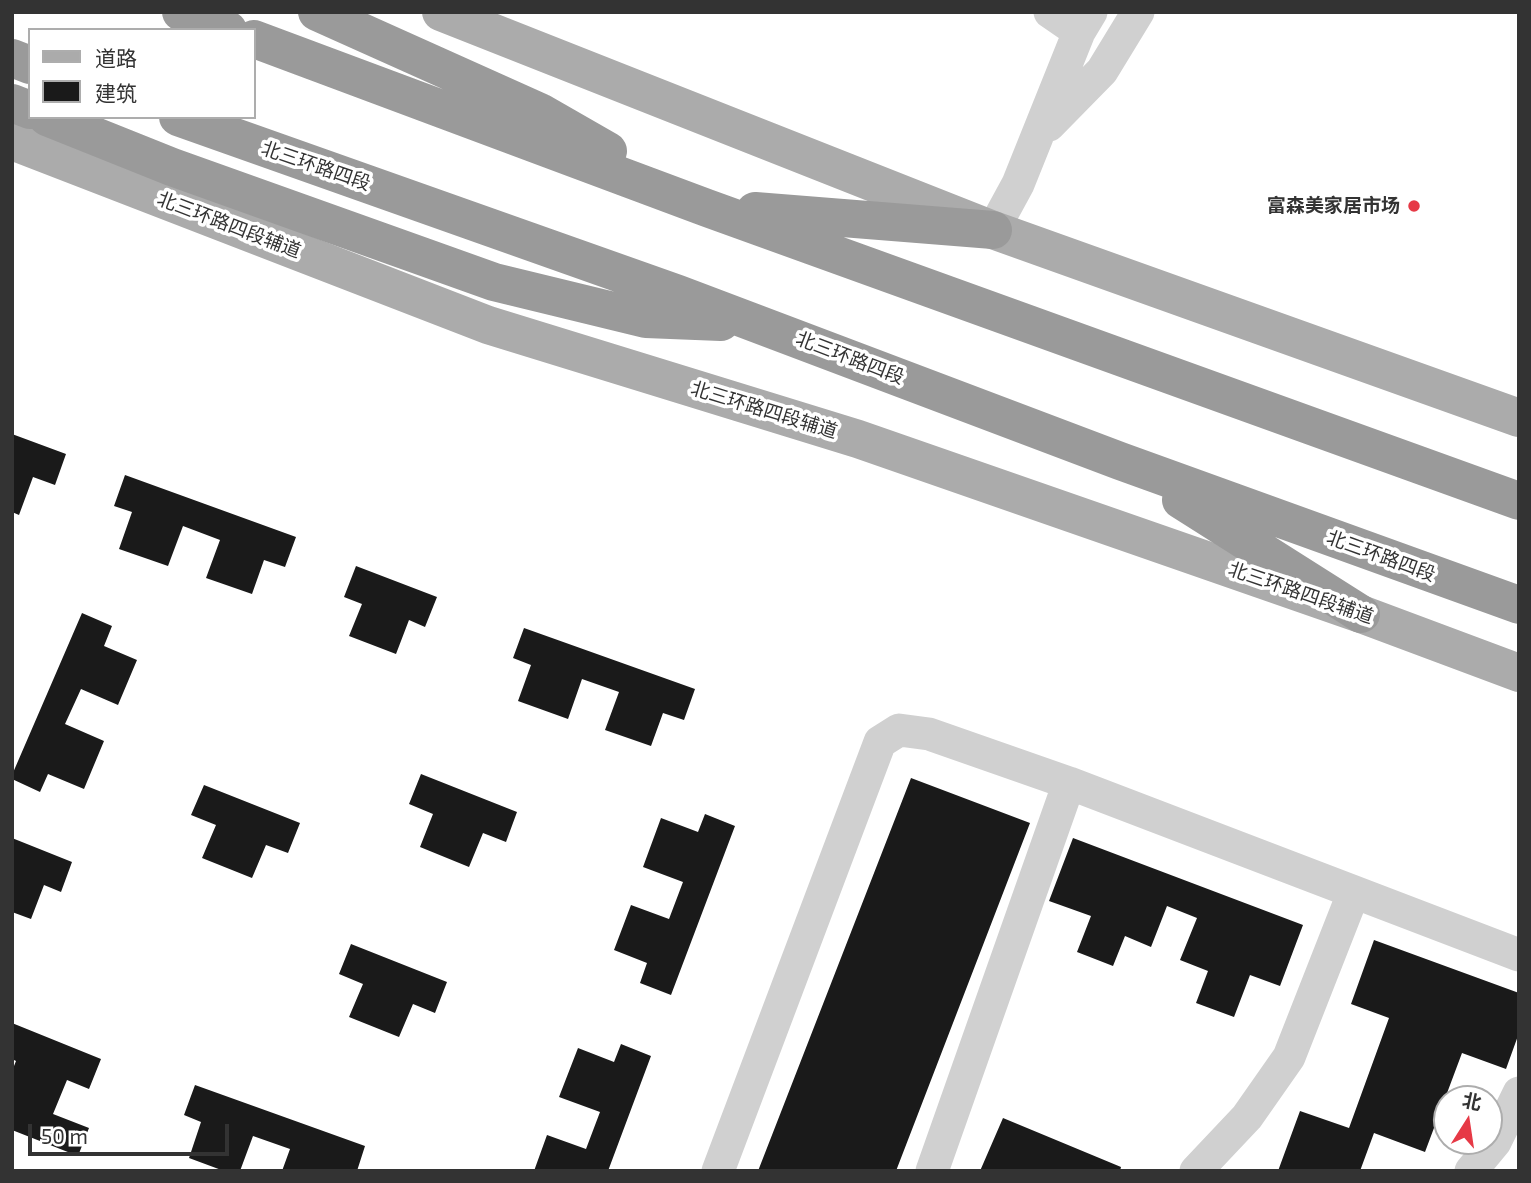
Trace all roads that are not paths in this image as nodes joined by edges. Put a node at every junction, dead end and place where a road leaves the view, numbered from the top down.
1 (181, 12) edge
2 (317, 12) edge
3 (441, 12) edge
4 (1050, 12) edge
5 (1138, 12) edge
6 (1085, 22) edge
7 (224, 28) edge
8 (256, 40) edge
9 (52, 119) edge
10 (184, 119) edge
11 (1037, 137) junction
12 (12, 141) edge
13 (707, 208) junction
14 (993, 230) junction
15 (757, 323) junction
16 (1519, 418) edge
17 (1120, 461) junction
18 (1519, 501) edge
19 (1519, 605) edge
20 (1361, 614) junction
21 (1519, 673) edge
22 (1069, 783) junction
23 (1353, 894) junction
24 (1519, 956) edge
25 (1519, 1093) edge
26 (718, 1171) edge
27 (932, 1171) edge
28 (1196, 1171) edge
29 (1471, 1171) edge

1 - 7 highway
2 - 13 highway
3 - 14 main road
4 - 6 street
5 - 11 street
6 - 11 street
8 - 13 highway
9 - 15 highway
10 - 15 highway, 北三环路四段
11 - 14 street
12 - 20 main road, 北三环路四段辅道
13 - 14 highway
13 - 18 highway
14 - 16 main road
15 - 17 highway, 北三环路四段
17 - 19 highway, 北三环路四段
17 - 20 highway
20 - 21 main road, 北三环路四段辅道
22 - 23 street
22 - 26 street
22 - 27 street
23 - 24 street
23 - 28 street
25 - 29 street

